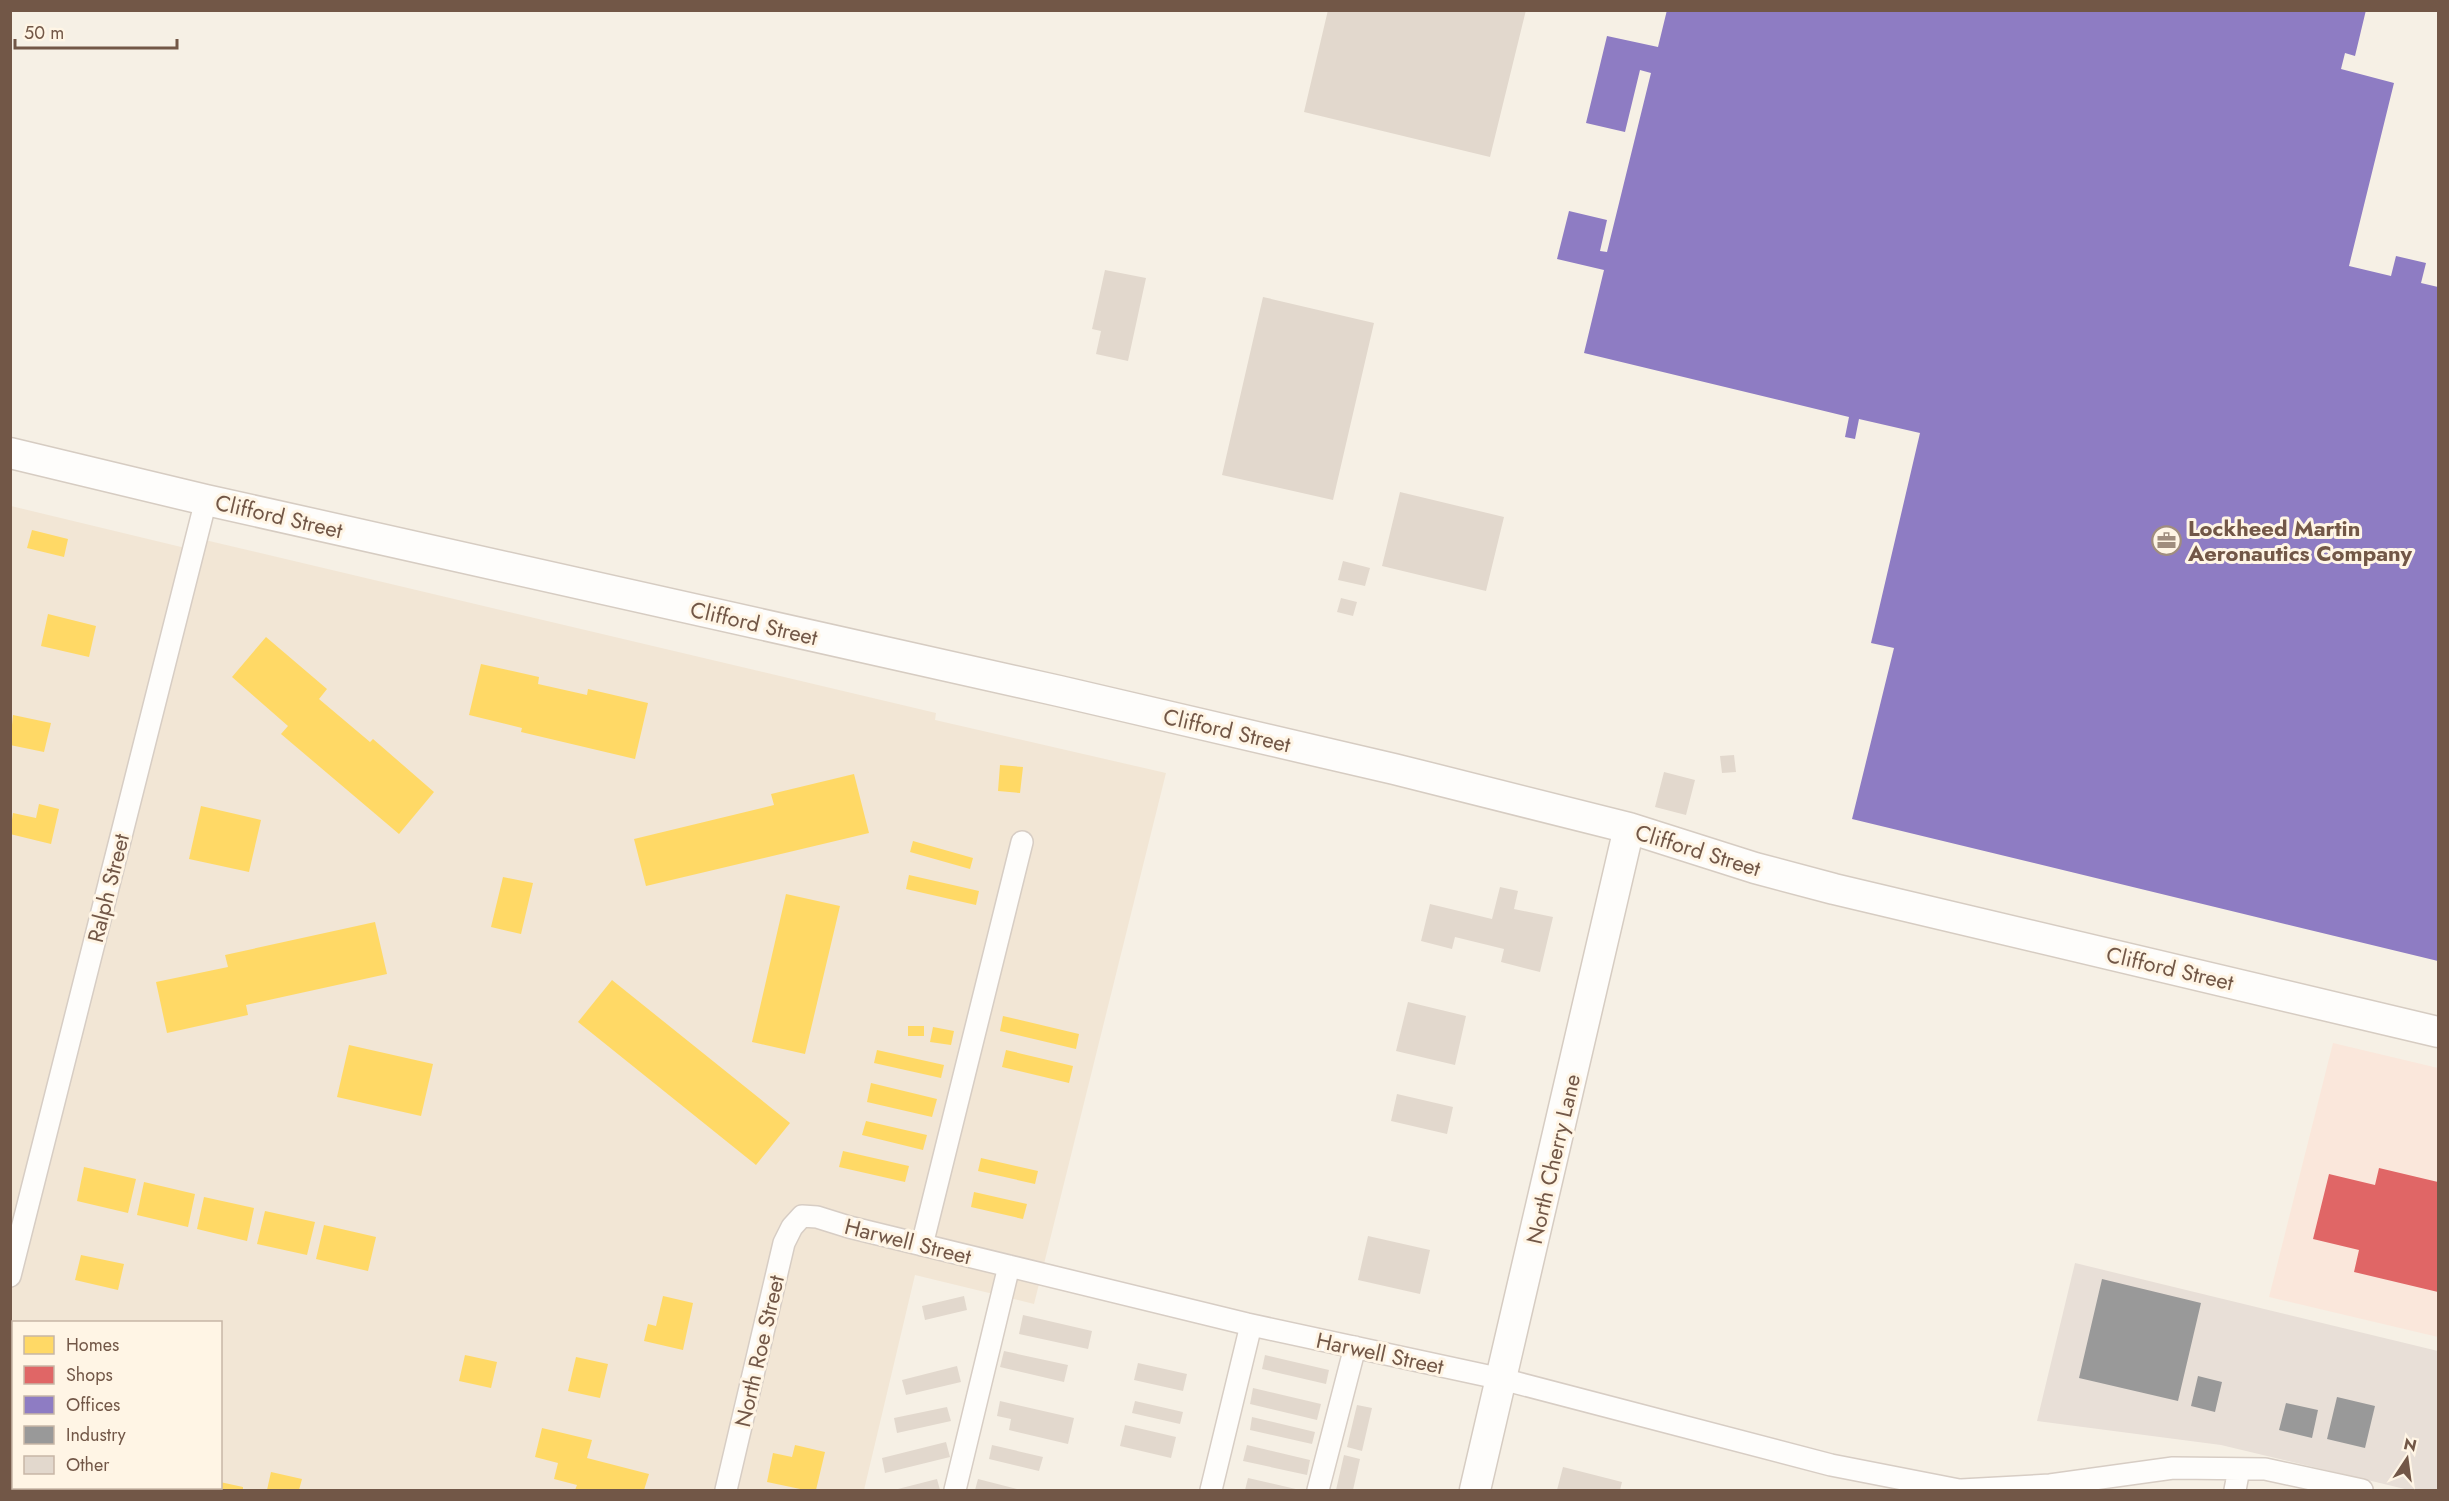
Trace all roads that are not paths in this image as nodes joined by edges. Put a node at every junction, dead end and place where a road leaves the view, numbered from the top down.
1 (10, 453) edge
2 (207, 500) junction
3 (1629, 828) junction
4 (1022, 842) dead end
5 (2439, 1032) edge
6 (802, 1216) joint
7 (922, 1245) junction
8 (1009, 1266) junction
9 (10, 1276) edge
10 (1251, 1325) junction
11 (1355, 1347) junction
12 (1502, 1379) junction
13 (2239, 1469) junction
14 (726, 1491) edge
15 (955, 1491) edge
16 (1211, 1491) edge
17 (1318, 1491) edge
18 (1475, 1491) edge
19 (1960, 1491) edge
20 (2235, 1491) edge
21 (2362, 1491) edge

1 - 2 main road, Clifford Street
2 - 3 main road, Clifford Street
2 - 9 street, Ralph Street
3 - 5 main road, Clifford Street
3 - 12 main road, North Cherry Lane
4 - 7 street
6 - 7 street, Harwell Street
6 - 14 street, North Roe Street
7 - 8 street, Harwell Street
8 - 10 street, Harwell Street
8 - 15 street
10 - 11 street, Harwell Street
10 - 16 street
11 - 12 street, Harwell Street
11 - 17 street
12 - 18 main road, North Cherry Lane
12 - 19 street, Harwell Street
13 - 19 street, Harwell Street
13 - 20 street
13 - 21 street, Harwell Street

